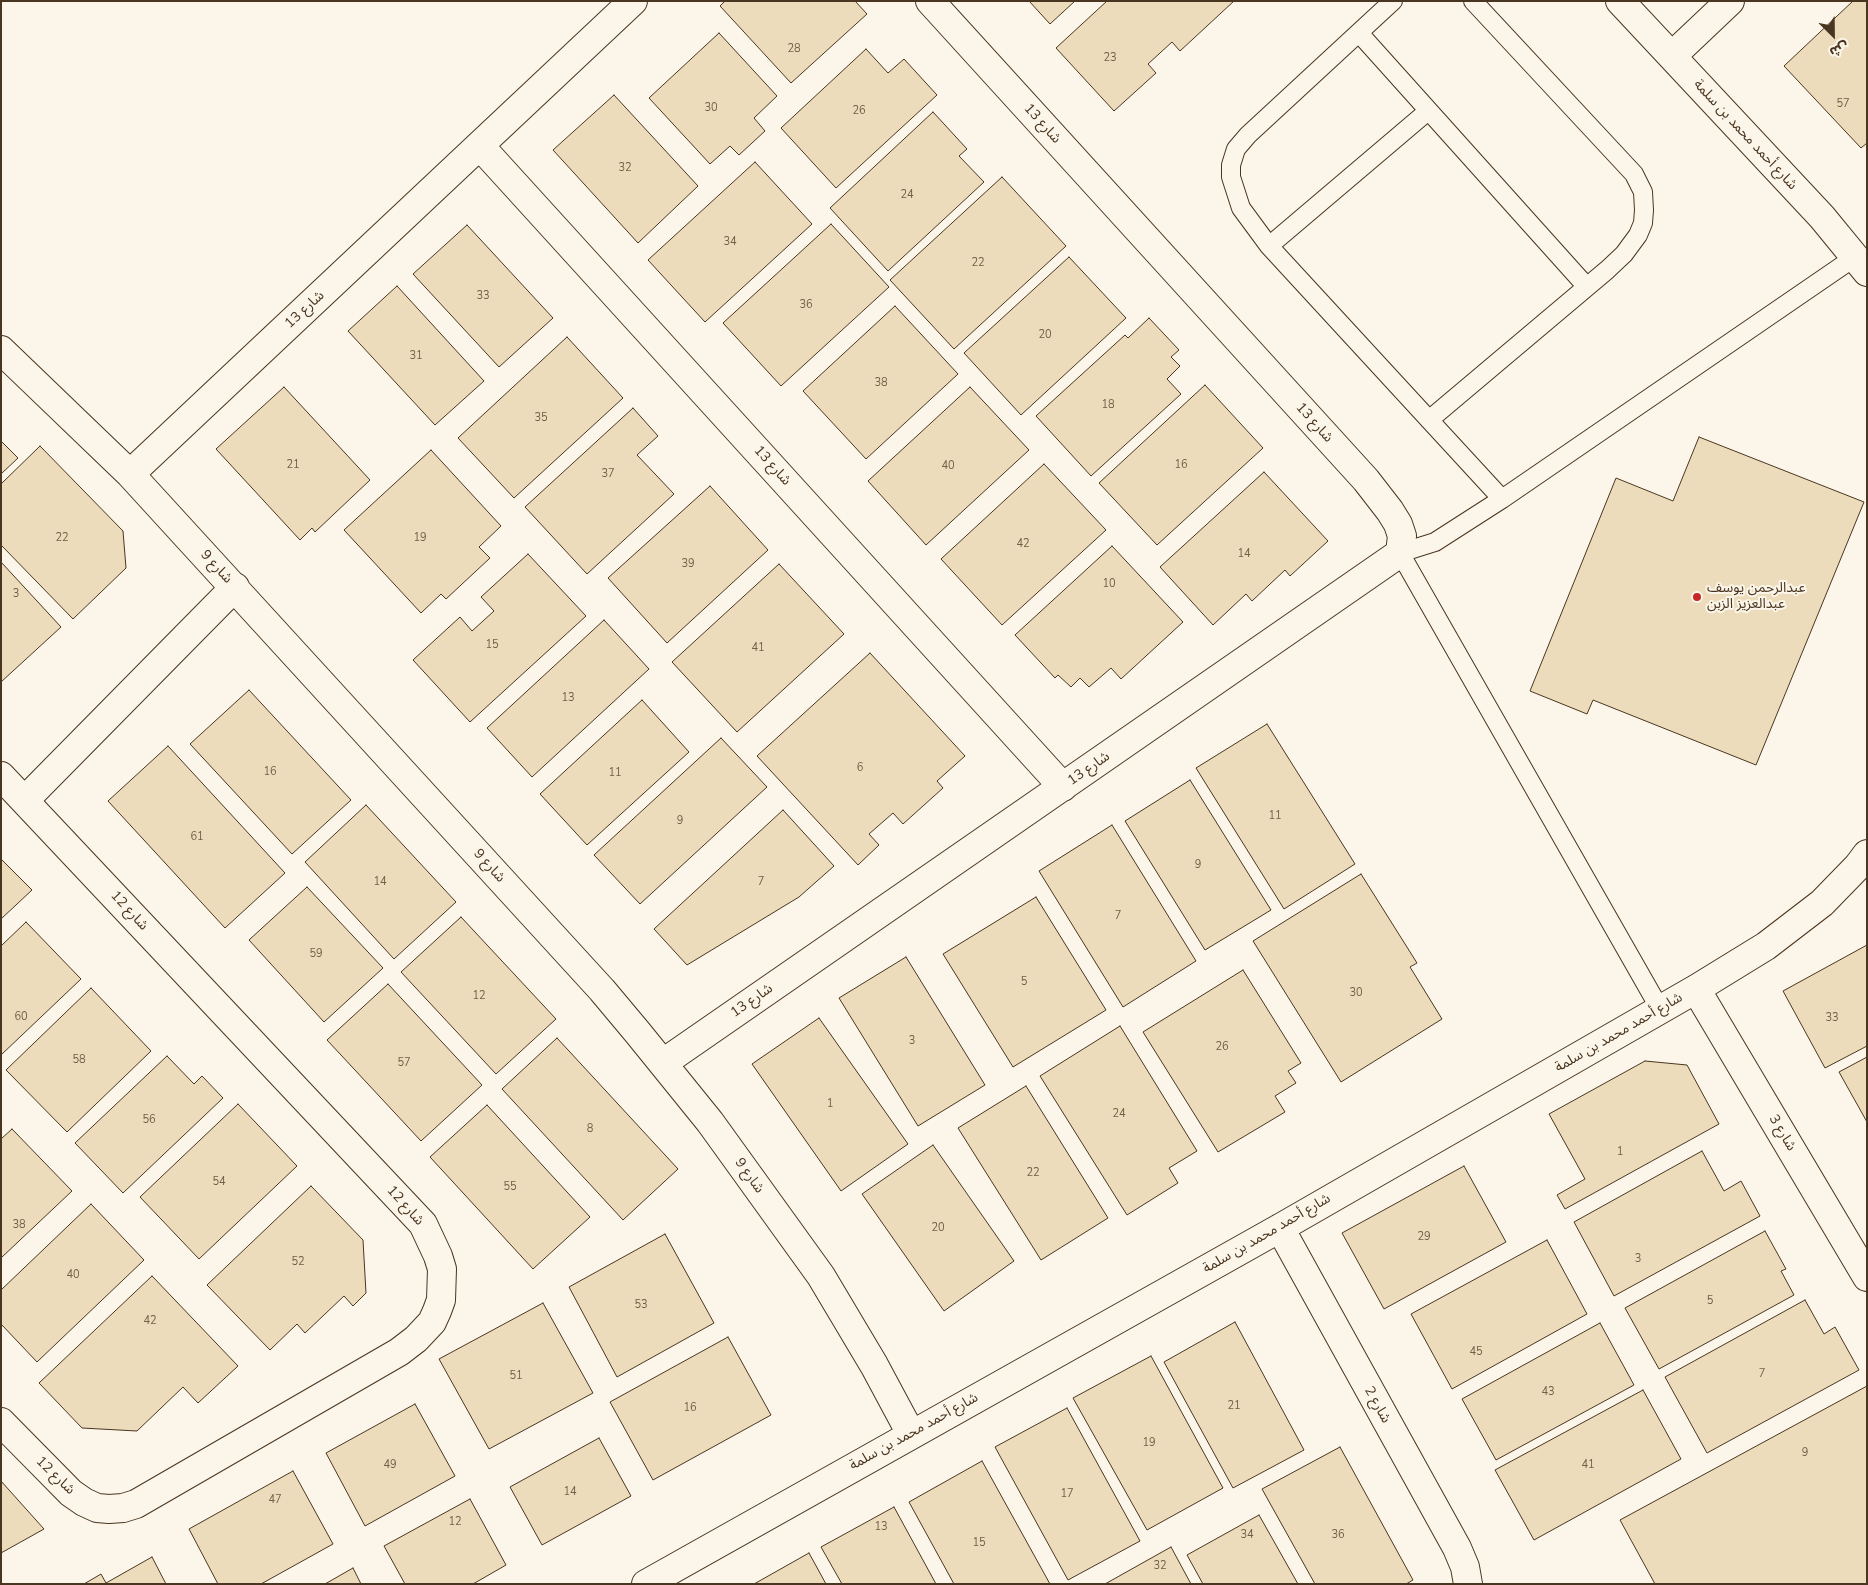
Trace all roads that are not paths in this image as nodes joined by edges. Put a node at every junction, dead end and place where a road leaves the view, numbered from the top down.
1 (632, 1) edge
2 (930, 1) edge
3 (1393, 1) edge
4 (1473, 1) edge
5 (1620, 1) edge
6 (1730, 1) edge
7 (1359, 34) junction
8 (1672, 56) junction
9 (1428, 111) junction
10 (480, 146) junction
11 (1269, 246) junction
12 (1861, 264) edge
13 (1587, 287) junction
14 (1, 350) edge
15 (1429, 420) junction
16 (130, 474) junction
17 (1502, 500) junction
18 (1400, 553) junction
19 (235, 587) junction
20 (1, 776) edge
21 (1063, 787) junction
22 (25, 800) junction
23 (1867, 854) edge
24 (1696, 989) junction
25 (1660, 1009) junction
26 (662, 1063) junction
27 (1280, 1228) junction
28 (1867, 1277) edge
29 (1, 1422) edge
30 (911, 1434) junction
31 (646, 1584) edge
32 (1468, 1584) edge

1 - 10 street, شارع 13
2 - 18 street, شارع 13
3 - 7 lane
4 - 13 lane
5 - 8 street, شارع أحمد محمد بن سلمة
6 - 8 street
7 - 9 lane
7 - 11 lane
8 - 12 street, شارع أحمد محمد بن سلمة
9 - 11 lane
9 - 13 lane
10 - 16 street, شارع 13
10 - 21 street, شارع 13
11 - 15 lane
12 - 17 lane
13 - 15 lane
14 - 16 street, شارع 9
15 - 17 lane
16 - 19 street, شارع 9
17 - 18 lane
18 - 21 street, شارع 13
18 - 25 lane
19 - 22 street
19 - 26 street, شارع 9
20 - 22 street, شارع 12
21 - 26 street, شارع 13
22 - 29 street, شارع 12
23 - 24 street, شارع أحمد محمد بن سلمة
24 - 25 street, شارع أحمد محمد بن سلمة
24 - 28 street, شارع 3
25 - 27 street, شارع أحمد محمد بن سلمة
26 - 30 street, شارع 9
27 - 30 street, شارع أحمد محمد بن سلمة
27 - 32 street, شارع 2
30 - 31 street, شارع أحمد محمد بن سلمة

